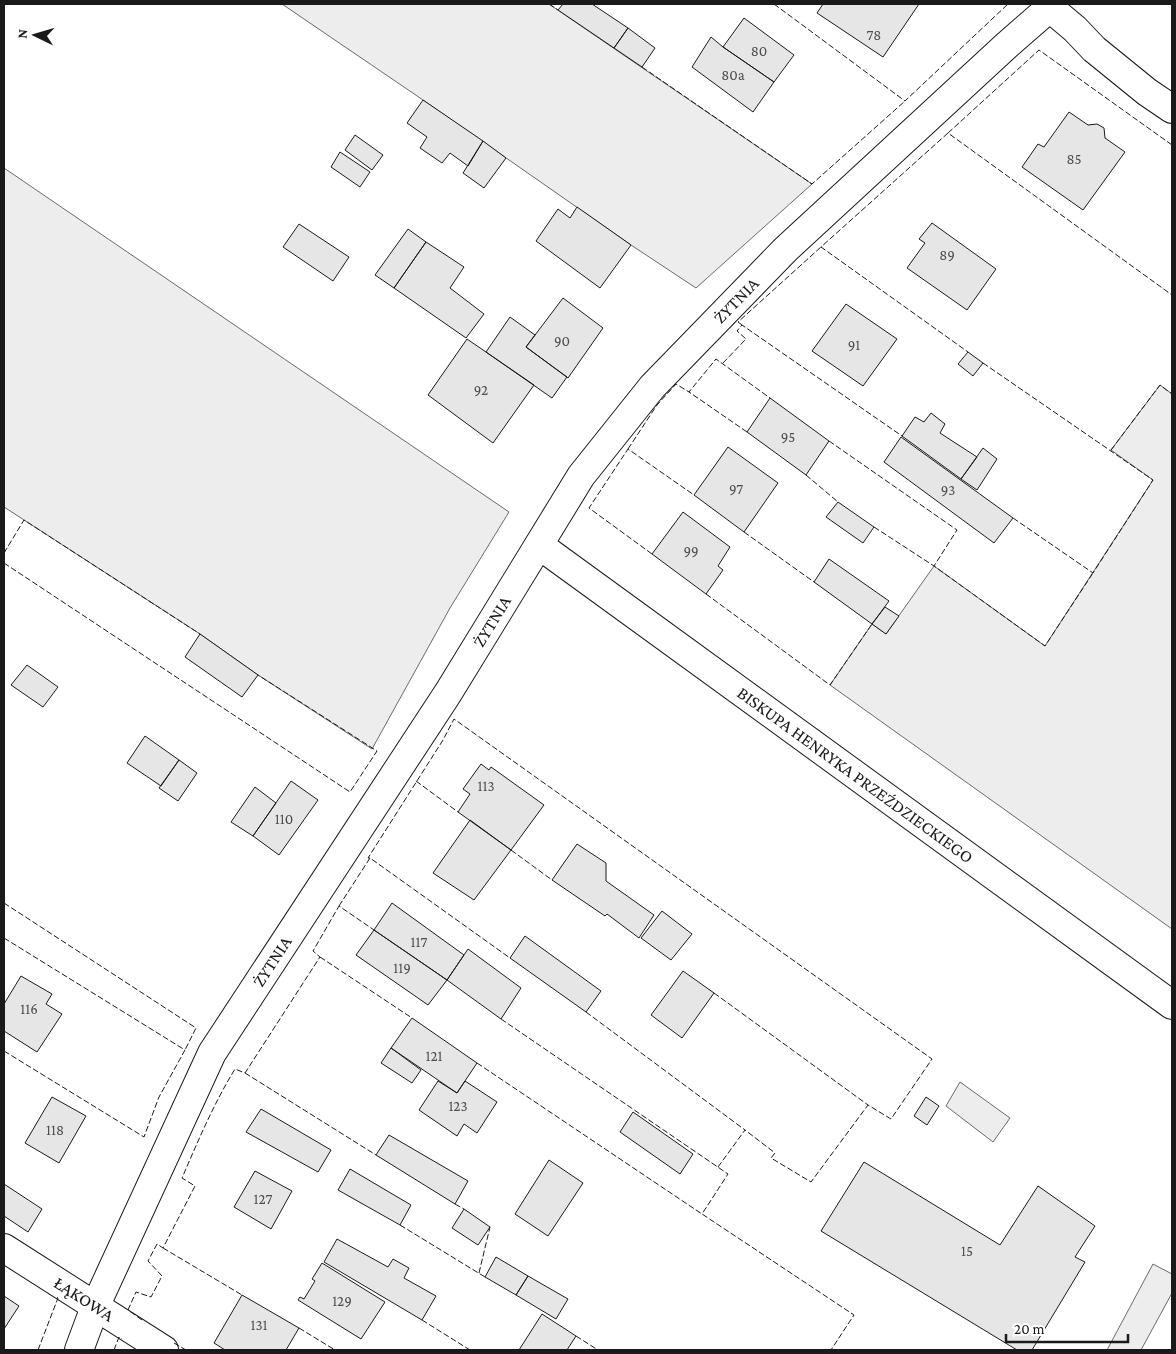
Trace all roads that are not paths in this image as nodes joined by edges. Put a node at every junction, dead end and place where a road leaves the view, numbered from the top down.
1 (1052, 6) edge
2 (1172, 109) edge
3 (539, 545) junction
4 (1172, 1005) edge
5 (4, 1248) edge
6 (96, 1307) junction
7 (79, 1350) edge
8 (164, 1350) edge

1 - 2 street
1 - 3 street, ŻYTNIA
3 - 4 street, BISKUPA HENRYKA PRZEŹDZIECKIEGO
3 - 6 street, ŻYTNIA
5 - 6 street, ŁĄKOWA
6 - 7 street, ŻYTNIA
6 - 8 street, ŁĄKOWA

